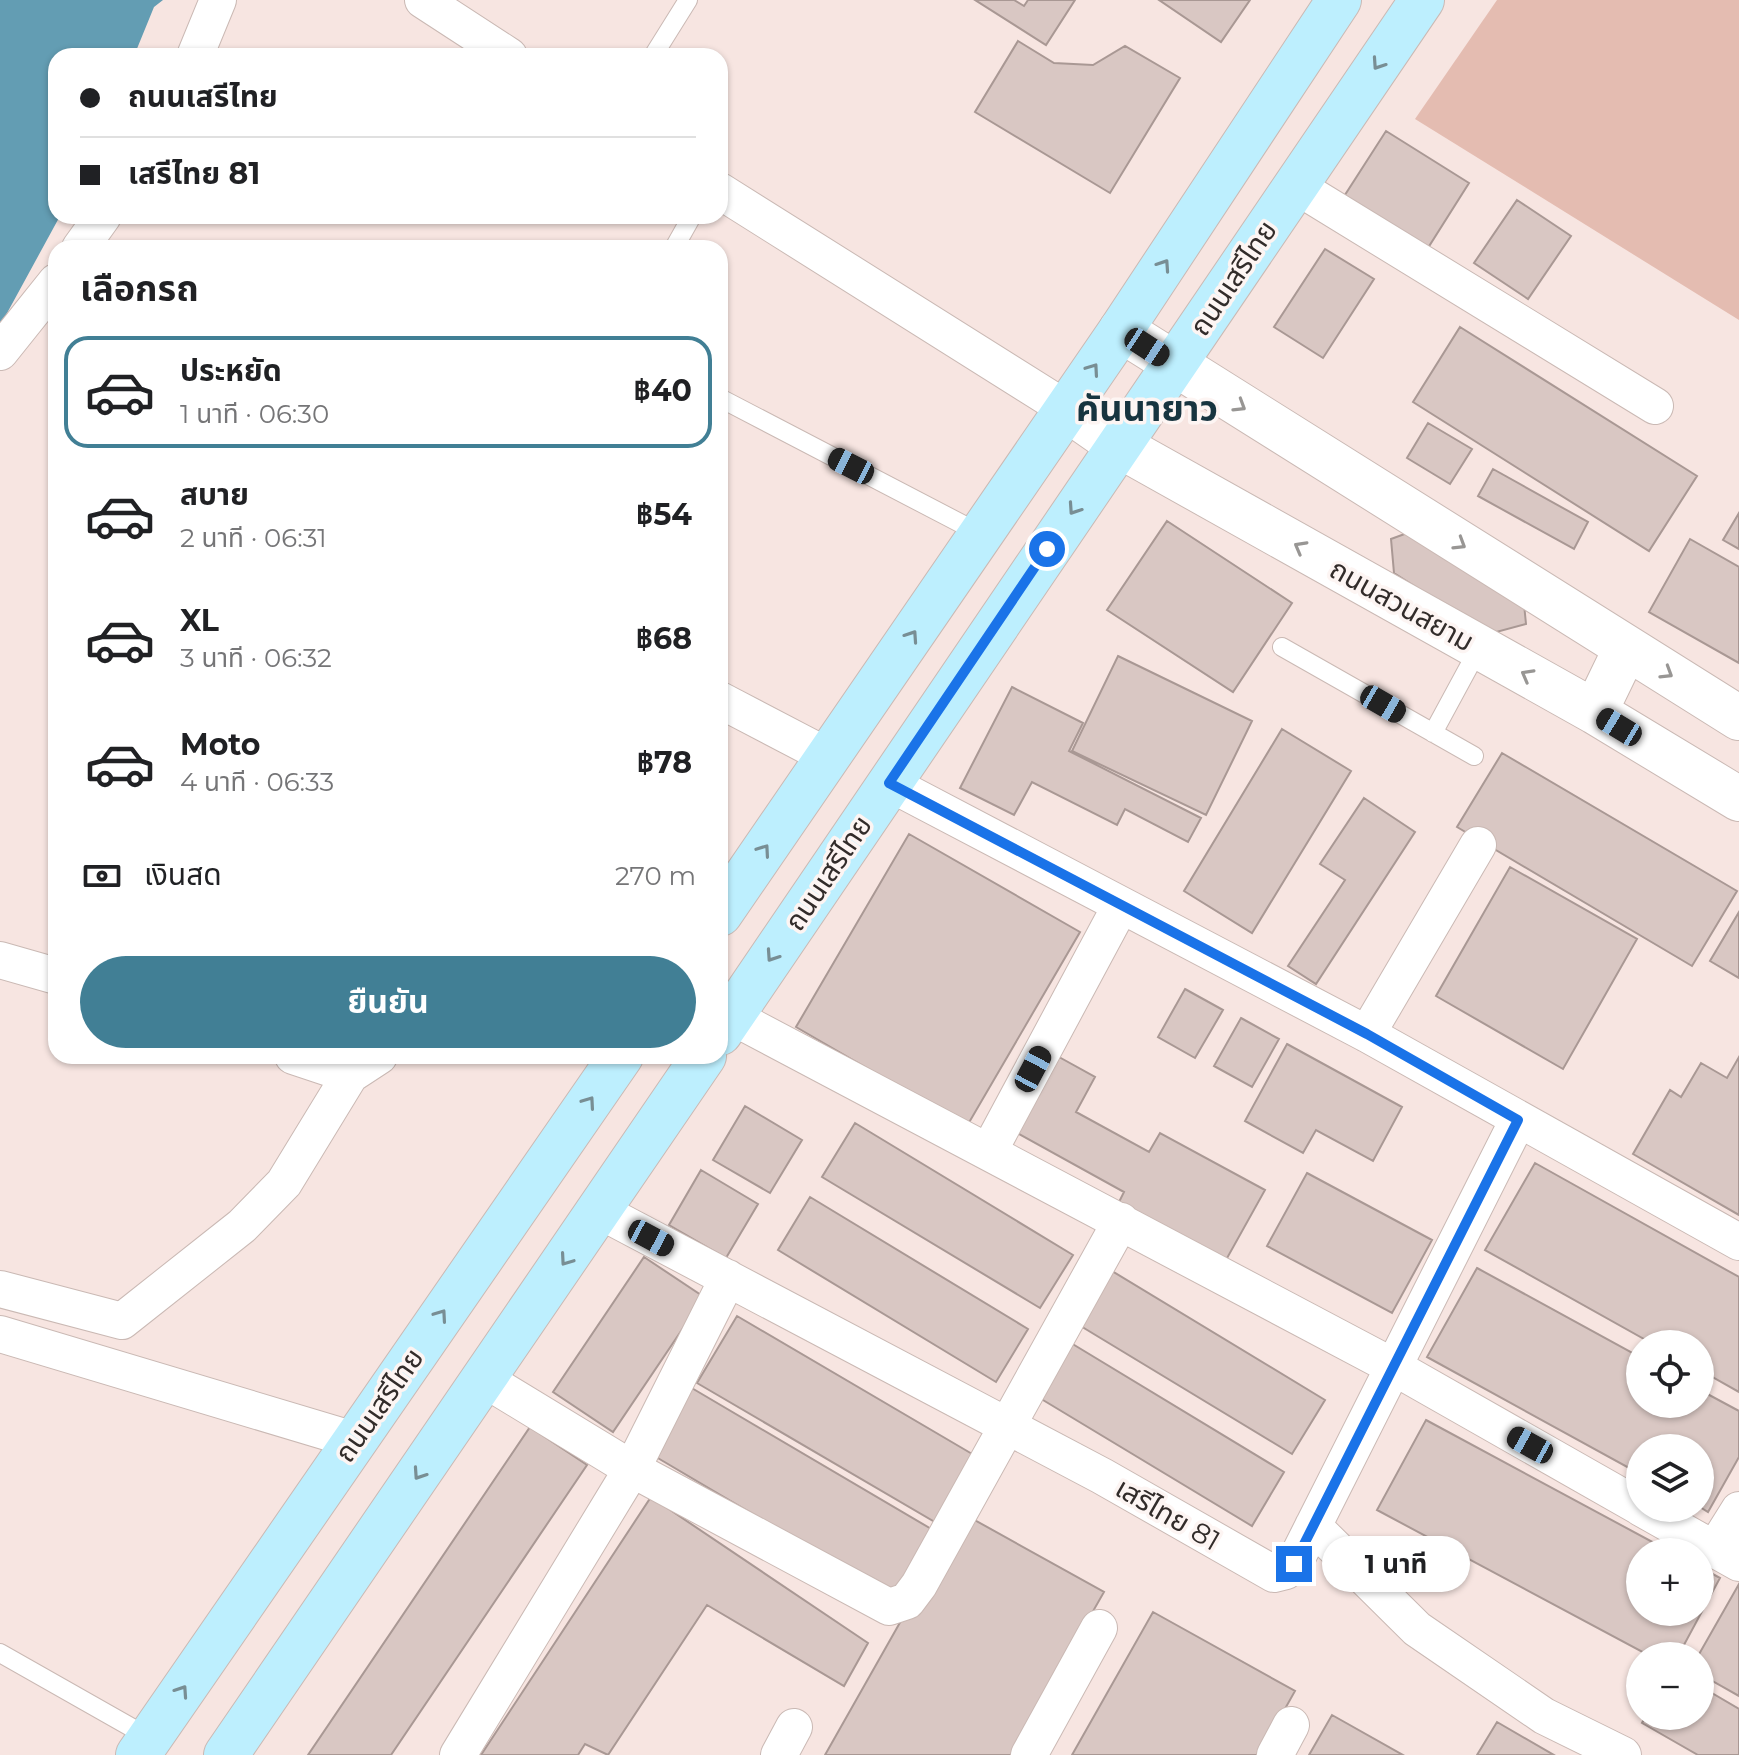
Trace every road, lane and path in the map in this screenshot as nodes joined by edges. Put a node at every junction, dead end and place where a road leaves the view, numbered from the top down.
1 (218, 0) edge
2 (423, 0) edge
3 (688, 0) edge
4 (1339, 0) edge
5 (1422, 0) edge
6 (198, 48) edge
7 (497, 48) edge
8 (658, 48) edge
9 (1296, 186) junction
10 (728, 196) edge
11 (48, 292) edge
12 (1121, 330) junction
13 (0, 352) edge
14 (1174, 364) junction
15 (728, 402) edge
16 (1655, 406) dead end
17 (1065, 408) junction
18 (1118, 445) junction
19 (981, 534) junction
20 (1282, 647) dead end
21 (1479, 648) junction
22 (1626, 648) junction
23 (728, 704) edge
24 (1595, 712) junction
25 (1739, 718) edge
26 (1433, 733) junction
27 (1474, 756) dead end
28 (829, 757) junction
29 (889, 783) junction
30 (1739, 799) edge
31 (1478, 845) dead end
32 (728, 902) edge
33 (1121, 905) junction
34 (0, 960) edge
35 (48, 974) edge
36 (728, 1021) edge
37 (728, 1025) edge
38 (1367, 1034) junction
39 (615, 1064) edge
40 (699, 1064) edge
41 (365, 1066) edge
42 (1518, 1120) junction
43 (989, 1151) junction
44 (600, 1211) junction
45 (1121, 1221) junction
46 (1739, 1242) edge
47 (728, 1278) junction
48 (0, 1289) edge
49 (0, 1334) edge
50 (1392, 1366) junction
51 (484, 1379) junction
52 (1009, 1427) junction
53 (354, 1440) junction
54 (632, 1469) junction
55 (1626, 1500) edge
56 (1739, 1510) edge
57 (1665, 1522) edge
58 (1313, 1526) junction
59 (1727, 1556) edge
60 (1099, 1628) dead end
61 (0, 1653) edge
62 (144, 1746) edge
63 (226, 1755) edge
64 (458, 1755) edge
65 (1029, 1755) edge
66 (1623, 1755) edge

1 - 6 street
2 - 7 street
3 - 8 lane
12 -> 4 main road
5 -> 9 main road, ถนนเสรีไทย
9 - 14 main road, ถนนเสรีไทย
9 - 16 street
10 - 17 street
11 - 13 street
12 - 14 street
17 -> 12 main road
14 - 18 main road, ถนนเสรีไทย
14 -> 22 street
15 - 19 lane
17 - 18 street, ถนนสวนสยาม
17 - 19 main road
21 -> 18 street, ถนนสวนสยาม
18 -> 29 main road, ถนนเสรีไทย
28 -> 19 main road
20 - 26 lane
24 -> 21 street, ถนนสวนสยาม
21 - 26 lane
22 - 24 street
22 -> 25 street
23 - 28 street
24 - 30 street, ถนนสวนสยาม
26 - 27 lane
32 -> 28 main road
29 - 33 street
29 -> 36 main road, ถนนเสรีไทย
31 - 38 street
33 - 38 street
33 - 43 street
34 - 35 street
37 - 43 street
38 - 42 street
53 -> 39 main road, ถนนเสรีไทย
40 - 44 main road
41 - 48 street
42 - 46 street
42 - 50 street, เสรีไทย 81
43 - 45 street
44 - 47 street, เสรีไทย 81
44 -> 51 main road
45 - 50 street
45 - 52 street
47 - 52 street, เสรีไทย 81
47 - 54 street
49 - 53 street
50 - 55 street
50 - 58 street, เสรีไทย 81
51 - 54 street
51 -> 63 main road
52 - 54 street
52 - 58 street, เสรีไทย 81
62 -> 53 main road, ถนนเสรีไทย
54 - 64 street
56 - 59 street
57 - 59 street
58 - 66 street
60 - 65 street
61 - 62 lane

